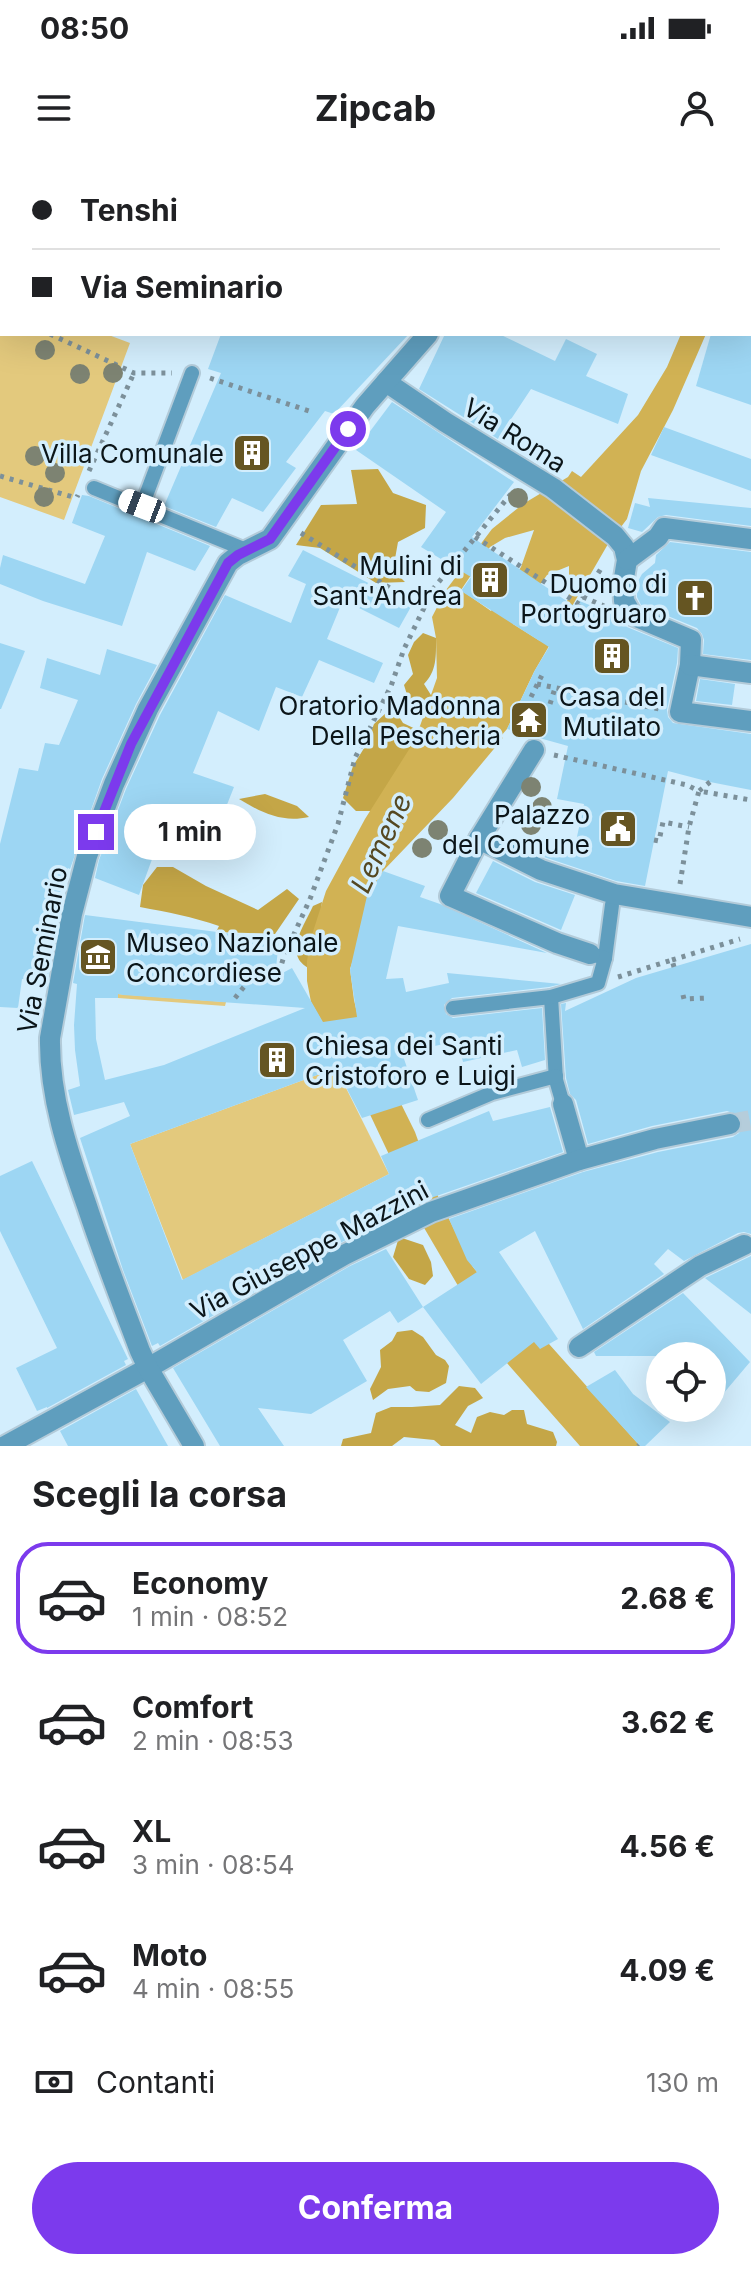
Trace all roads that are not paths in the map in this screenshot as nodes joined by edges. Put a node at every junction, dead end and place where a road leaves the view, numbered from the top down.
1 (426, 336) edge
2 (192, 373) road end
3 (386, 382) junction
4 (94, 488) dead end
5 (142, 506) junction
6 (751, 539) edge
7 (621, 546) junction
8 (246, 550) junction
9 (690, 665) junction
10 (751, 673) edge
11 (751, 721) edge
12 (534, 750) road end
13 (479, 839) junction
14 (613, 900) junction
15 (751, 917) edge
16 (597, 956) junction
17 (551, 997) junction
18 (453, 1008) dead end
19 (556, 1076) junction
20 (563, 1104) joint
21 (428, 1120) dead end
22 (730, 1124) tunnel mouth
23 (579, 1160) junction
24 (744, 1245) dead end
25 (579, 1347) dead end
26 (148, 1368) junction
27 (5, 1446) edge
28 (194, 1446) edge

1 - 3 street, Via Seminario
2 - 5 lane
3 - 7 street, Via Roma
3 - 8 street, Via Seminario
4 - 5 lane
5 - 8 lane
6 - 7 street
7 - 9 street
8 - 26 street, Via Seminario
9 - 10 street
9 - 11 street
12 - 13 street
13 - 14 street
13 - 16 street
14 - 15 street
14 - 16 lane
16 - 17 lane
17 - 18 lane
17 - 19 lane
19 - 20 lane
19 - 21 lane
20 - 23 street
22 - 23 street, Via Giuseppe Mazzini
23 - 26 street, Via Giuseppe Mazzini
24 - 25 street
26 - 27 street, Via Giuseppe Mazzini
26 - 28 street, Via Seminario

